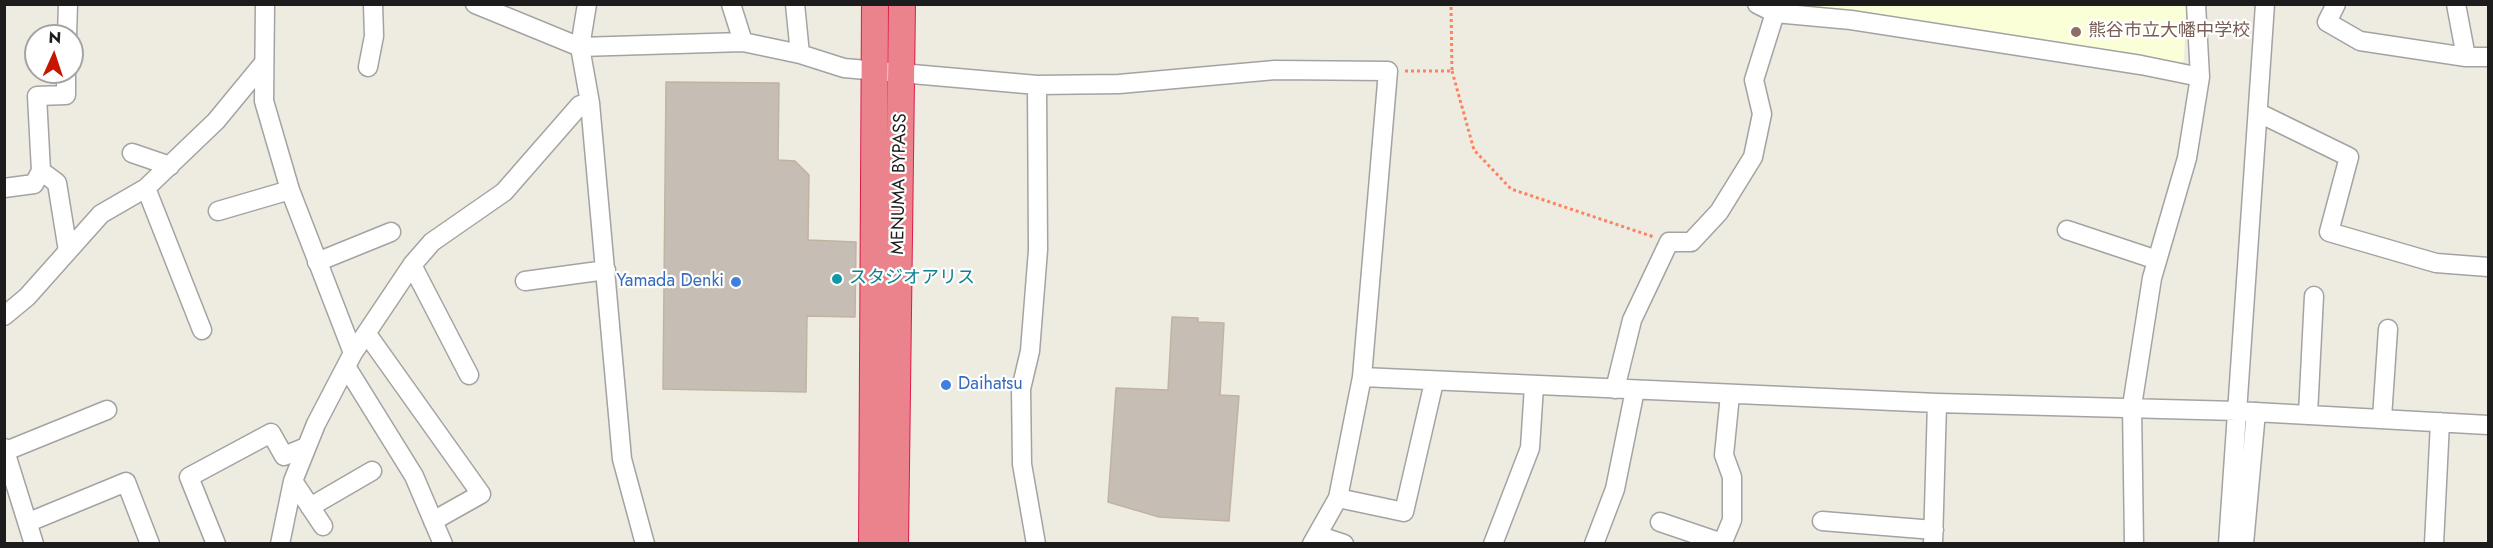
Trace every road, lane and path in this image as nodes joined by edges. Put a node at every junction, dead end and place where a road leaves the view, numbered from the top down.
1 (68, 4) edge
2 (265, 4) edge
3 (373, 4) edge
4 (475, 4) edge
5 (587, 4) edge
6 (731, 4) edge
7 (795, 4) edge
8 (875, 4) edge
9 (902, 4) edge
10 (1451, 4) edge
11 (1757, 4) edge
12 (2196, 4) edge
13 (2265, 4) edge
14 (2336, 4) edge
15 (2456, 4) edge
16 (1775, 13) junction
17 (67, 24) edge
18 (743, 42) junction
19 (580, 47) junction
20 (800, 54) junction
21 (2466, 57) junction
22 (2488, 57) edge
23 (263, 64) junction
24 (368, 67) dead end
25 (874, 70) junction
26 (1388, 70) junction
27 (1452, 71) junction
28 (902, 73) junction
29 (2200, 77) junction
30 (66, 84) edge
31 (1037, 86) junction
32 (590, 103) junction
33 (2259, 113) junction
34 (132, 153) dead end
35 (170, 166) junction
36 (41, 171) junction
37 (4, 188) edge
38 (146, 188) junction
39 (290, 190) junction
40 (218, 211) dead end
41 (2067, 230) dead end
42 (392, 232) dead end
43 (1669, 242) junction
44 (68, 250) junction
45 (2157, 260) junction
46 (317, 262) junction
47 (412, 264) junction
48 (2488, 267) edge
49 (606, 270) junction
50 (525, 281) dead end
51 (2314, 296) dead end
52 (4, 316) edge
53 (2388, 329) dead end
54 (202, 330) dead end
55 (367, 334) junction
56 (350, 361) junction
57 (469, 375) dead end
58 (1362, 377) junction
59 (1434, 382) junction
60 (1534, 386) junction
61 (1615, 389) junction
62 (1635, 390) junction
63 (1730, 395) junction
64 (1937, 403) junction
65 (2132, 406) junction
66 (107, 410) dead end
67 (2237, 411) junction
68 (2256, 412) junction
69 (2308, 414) junction
70 (2382, 418) junction
71 (2440, 422) junction
72 (2488, 425) edge
73 (306, 447) junction
74 (5, 450) edge
75 (372, 471) dead end
76 (292, 481) junction
77 (1338, 498) junction
78 (310, 507) junction
79 (433, 521) junction
80 (1822, 521) dead end
81 (29, 522) junction
82 (1660, 522) dead end
83 (323, 526) dead end
84 (1933, 537) edge
85 (1315, 539) edge
86 (34, 543) edge
87 (150, 543) edge
88 (216, 543) edge
89 (280, 543) edge
90 (442, 543) edge
91 (645, 543) edge
92 (872, 543) edge
93 (895, 543) edge
94 (1036, 543) edge
95 (1344, 543) edge
96 (1493, 543) edge
97 (1594, 543) edge
98 (1722, 543) edge
99 (2134, 543) edge
100 (2228, 543) edge
101 (2244, 543) edge
102 (2434, 543) edge

1 - 17 street
2 - 23 street
3 - 24 street
4 - 19 street
5 - 19 street
6 - 18 street
7 - 20 street
8 - 25 highway, MENUMA BYPASS
9 - 28 highway, MENUMA BYPASS
10 - 27 path
11 - 16 street
12 - 29 street
13 - 33 street
14 - 21 street
15 - 21 street
16 - 29 street
16 - 43 street
18 - 19 street
18 - 20 street
19 - 32 street
20 - 25 street
21 - 22 street
23 - 35 street
23 - 39 street
25 - 28 street
25 - 92 highway, MENUMA BYPASS
26 - 27 path
26 - 31 street
26 - 58 street
27 - 43 path
28 - 31 street
28 - 93 highway, MENUMA BYPASS
29 - 45 street
30 - 36 street
31 - 94 street
32 - 47 street
32 - 49 street
33 - 48 street
33 - 67 street
34 - 35 street
35 - 38 street
36 - 37 street
36 - 44 street
38 - 44 street
38 - 54 street
39 - 40 street
39 - 46 street
41 - 45 street
42 - 46 street
43 - 61 street
44 - 52 street
45 - 65 street
46 - 56 street
47 - 55 street
47 - 57 street
49 - 50 street
49 - 91 street
51 - 69 street
53 - 70 street
55 - 56 street
55 - 79 street
56 - 73 street
56 - 79 street
58 - 59 street
58 - 77 street
59 - 60 street
59 - 77 street
60 - 61 street
60 - 96 street
61 - 62 street
62 - 63 street
62 - 97 street
63 - 64 street
63 - 98 street
64 - 65 street
64 - 84 street
65 - 67 street
65 - 99 street
66 - 74 street
67 - 68 street
67 - 100 street
68 - 69 street
68 - 101 street
69 - 70 street
70 - 71 street
71 - 72 street
71 - 102 street
73 - 76 street
73 - 88 street
74 - 81 street
75 - 78 street
76 - 78 street
76 - 89 street
77 - 85 street
78 - 83 street
79 - 90 street
80 - 84 street
81 - 86 street
81 - 87 street
82 - 98 street
85 - 95 street

